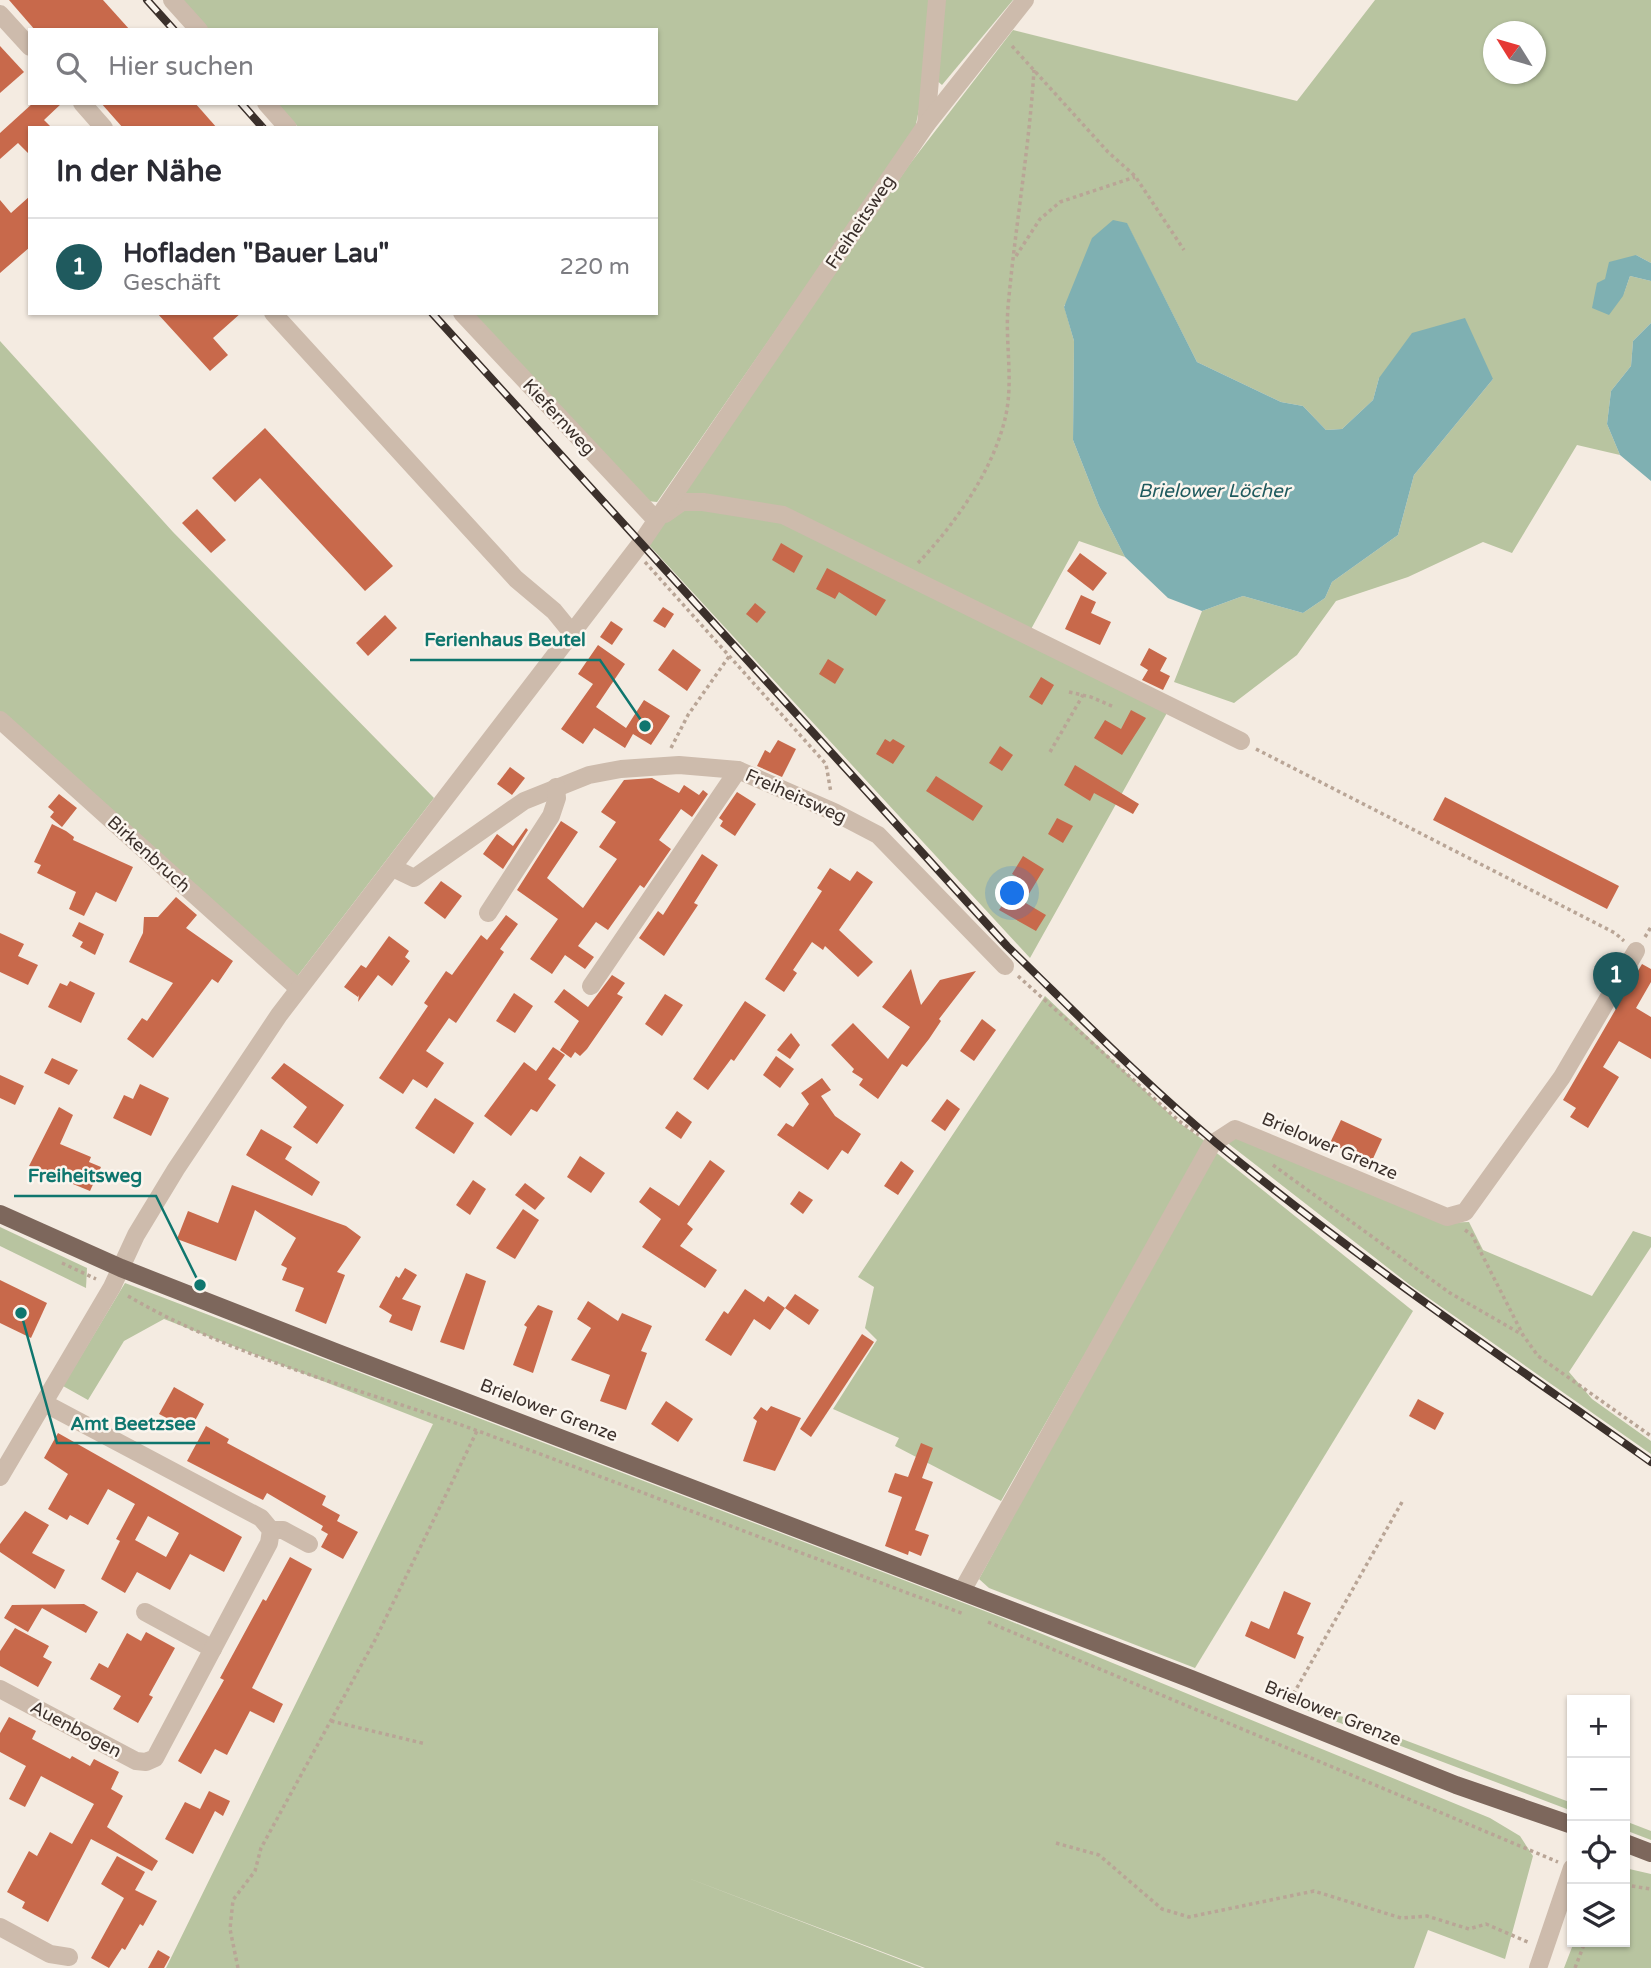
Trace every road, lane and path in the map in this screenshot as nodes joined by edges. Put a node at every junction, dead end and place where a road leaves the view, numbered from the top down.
1 (172, 0) edge
2 (937, 0) edge
3 (1025, 0) edge
4 (0, 14) edge
5 (197, 28) edge
6 (999, 31) junction
7 (28, 45) edge
8 (1034, 70) junction
9 (84, 105) edge
10 (268, 105) edge
11 (926, 125) junction
12 (102, 126) edge
13 (286, 126) edge
14 (1135, 176) junction
15 (1184, 250) dead end
16 (1015, 258) junction
17 (275, 315) edge
18 (464, 315) edge
19 (656, 520) junction
20 (634, 551) junction
21 (907, 574) junction
22 (572, 632) junction
23 (730, 655) junction
24 (1069, 692) dead end
25 (1083, 695) junction
26 (1114, 707) dead end
27 (0, 720) edge
28 (1241, 741) joint
29 (1050, 752) dead end
30 (662, 766) junction
31 (737, 770) junction
32 (555, 787) junction
33 (834, 812) junction
34 (393, 868) junction
35 (488, 913) dead end
36 (1636, 951) joint
37 (1005, 966) joint
38 (592, 986) dead end
39 (298, 988) junction
40 (1212, 1144) junction
41 (1265, 1160) dead end
42 (0, 1214) edge
43 (1447, 1217) junction
44 (121, 1268) junction
45 (112, 1287) junction
46 (1522, 1335) junction
47 (44, 1403) junction
48 (477, 1431) junction
49 (1651, 1436) edge
50 (6, 1453) edge
51 (0, 1477) edge
52 (1402, 1502) dead end
53 (271, 1530) junction
54 (309, 1545) dead end
55 (962, 1591) junction
56 (145, 1612) dead end
57 (969, 1615) dead end
58 (982, 1620) dead end
59 (213, 1649) junction
60 (0, 1689) edge
61 (1282, 1714) junction
62 (331, 1721) junction
63 (426, 1744) dead end
64 (1567, 1823) edge
65 (1056, 1843) dead end
66 (1630, 1845) edge
67 (1651, 1853) edge
68 (1566, 1865) edge
69 (1630, 1886) edge
70 (1651, 1889) edge
71 (0, 1927) edge
72 (1583, 1947) edge
73 (1544, 1950) junction
74 (69, 1957) dead end
75 (238, 1968) edge
76 (1538, 1968) edge
77 (1575, 1968) edge

1 - 5 street
2 - 11 street
3 - 6 street, Freiheitsweg
4 - 7 street
6 - 8 path
6 - 11 street, Freiheitsweg
8 - 14 path
8 - 16 path
9 - 12 street
10 - 13 street
11 - 19 street, Freiheitsweg
14 - 15 path
14 - 16 path
16 - 21 path
17 - 22 street
18 - 19 street, Kiefernweg
19 - 20 street, Freiheitsweg
19 - 21 street, Freiheitsweg
20 - 22 street, Freiheitsweg
20 - 23 path
21 - 28 street, Freiheitsweg
22 - 34 street, Freiheitsweg
23 - 30 path
23 - 33 path
24 - 25 path
25 - 26 path
25 - 29 path
27 - 39 street, Birkenbruch
28 - 36 path
30 - 31 street, Freiheitsweg
30 - 32 street, Freiheitsweg
31 - 33 street, Freiheitsweg
31 - 38 street
32 - 34 street, Freiheitsweg
32 - 35 street
33 - 37 street, Freiheitsweg
34 - 39 street, Freiheitsweg
36 - 43 street
37 - 40 path
39 - 44 street, Freiheitsweg
40 - 43 street, Brielower Grenze
40 - 55 street
41 - 46 path
42 - 44 main road, Brielower Grenze
43 - 46 path
44 - 45 street, Freiheitsweg
44 - 55 main road, Brielower Grenze
45 - 47 street, Freiheitsweg
45 - 48 path
46 - 49 path
47 - 50 street, Freiheitsweg
47 - 53 street
48 - 57 path
48 - 62 path
50 - 51 street, Freiheitsweg
52 - 61 path
53 - 54 street
53 - 59 street, Auenbogen
55 - 61 main road, Brielower Grenze
56 - 59 street
58 - 68 path
59 - 60 street, Auenbogen
61 - 64 main road, Brielower Grenze
62 - 63 path
62 - 75 path
65 - 73 path
66 - 67 main road
68 - 73 street
69 - 70 path
71 - 74 street
72 - 77 path
73 - 76 street

